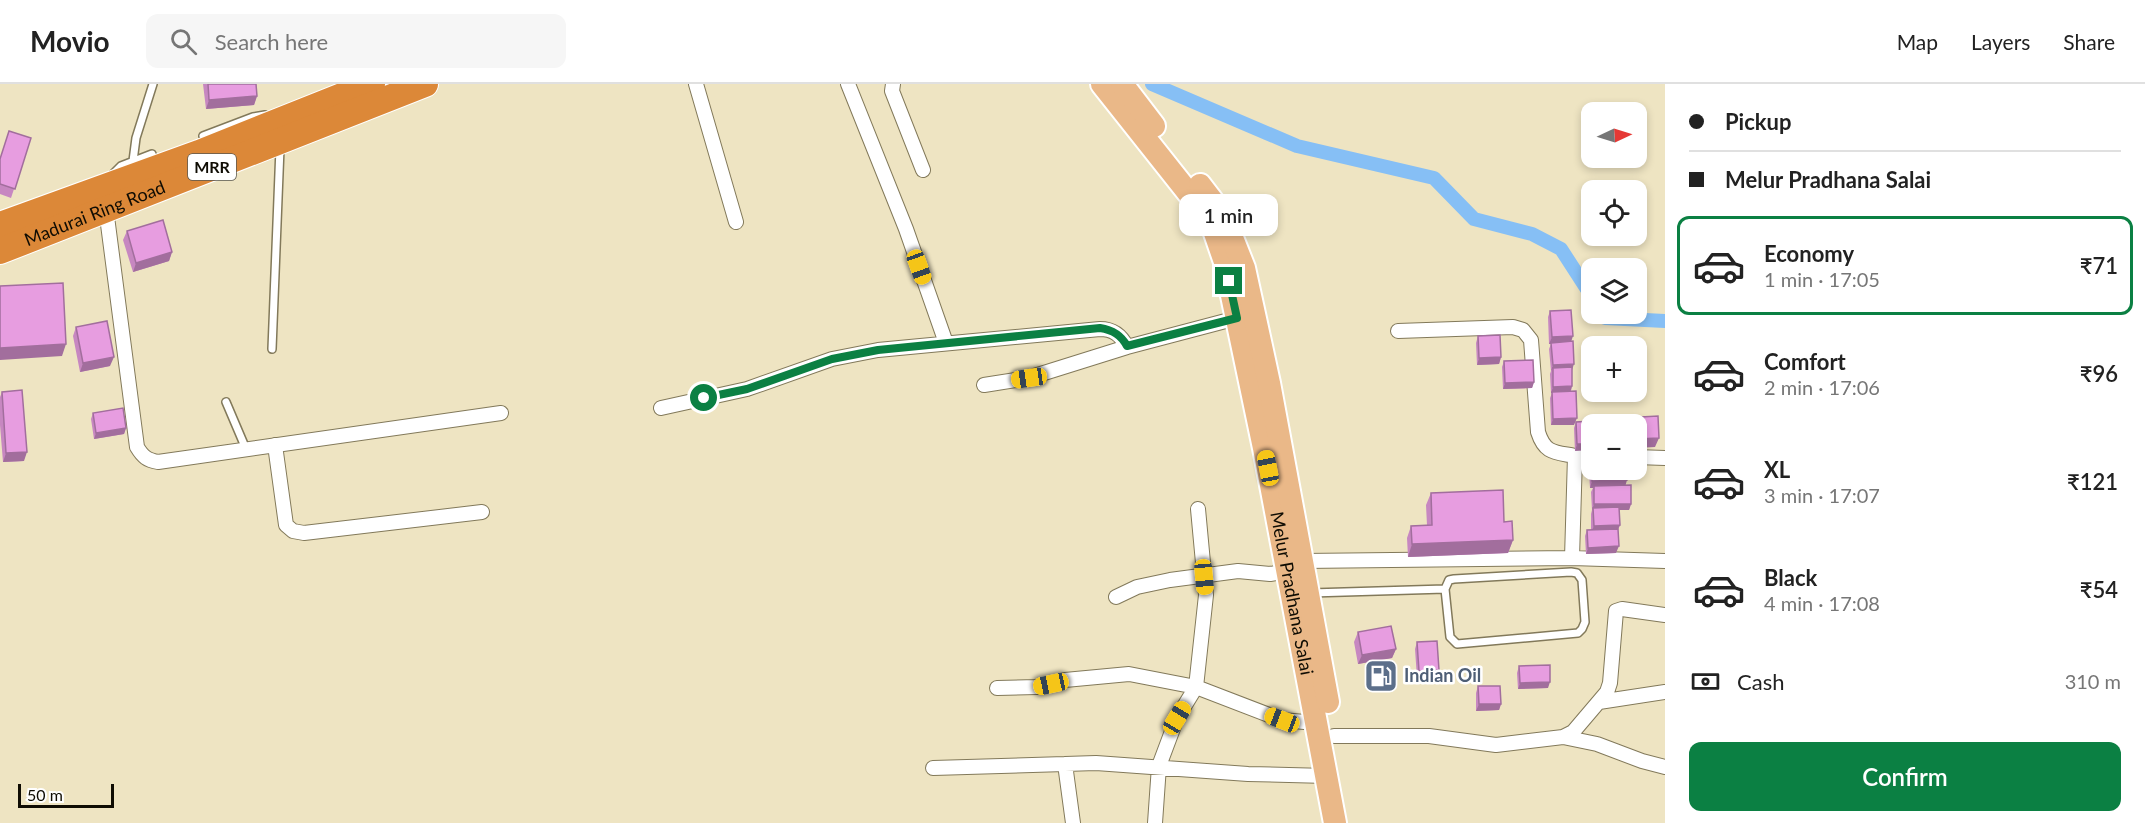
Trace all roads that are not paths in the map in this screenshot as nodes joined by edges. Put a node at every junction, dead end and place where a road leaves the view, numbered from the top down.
1 (153, 84) edge
2 (372, 84) edge
3 (425, 84) edge
4 (696, 84) edge
5 (848, 84) edge
6 (893, 84) edge
7 (1102, 84) edge
8 (1122, 84) edge
9 (203, 136) dead end
10 (287, 137) junction
11 (152, 154) dead end
12 (134, 161) junction
13 (923, 170) dead end
14 (168, 194) dead end
15 (109, 200) junction
16 (736, 222) dead end
17 (0, 225) edge
18 (0, 251) edge
19 (1237, 318) junction
20 (1398, 331) dead end
21 (946, 343) junction
22 (1127, 346) junction
23 (272, 349) dead end
24 (984, 385) dead end
25 (226, 402) dead end
26 (661, 408) dead end
27 (501, 413) dead end
28 (275, 445) junction
29 (246, 449) junction
30 (1575, 456) junction
31 (1581, 456) edge
32 (1647, 457) edge
33 (1665, 458) edge
34 (1198, 509) dead end
35 (482, 512) dead end
36 (1572, 558) junction
37 (1665, 561) edge
38 (1295, 566) junction
39 (1204, 577) junction
40 (1445, 589) junction
41 (1308, 593) junction
42 (1116, 597) dead end
43 (1665, 615) edge
44 (1196, 687) junction
45 (997, 688) dead end
46 (1665, 692) edge
47 (1599, 702) junction
48 (1325, 729) junction
49 (1563, 737) junction
50 (1065, 764) junction
51 (1159, 766) junction
52 (1665, 767) edge
53 (933, 768) dead end
54 (1327, 776) junction
55 (1073, 823) edge
56 (1155, 823) edge
57 (1335, 823) edge
58 (1346, 823) edge

1 - 12 lane
2 - 10 highway, Madurai Ring Road / MRR
3 - 10 highway, Madurai Ring Road / MRR
4 - 16 street
5 - 21 street
6 - 13 street
7 - 19 main road, Melur Pradhana Salai
8 - 38 main road, Melur Pradhana Salai
9 - 10 lane
10 - 15 highway, Madurai Ring Road / MRR
10 - 23 lane
11 - 12 lane
12 - 15 lane
14 - 15 lane
15 - 17 highway, Madurai Ring Road / MRR
15 - 18 highway, Madurai Ring Road / MRR
15 - 29 street
19 - 22 street
19 - 38 main road, Melur Pradhana Salai
20 - 30 street
21 - 22 street
21 - 26 street
22 - 24 street
25 - 29 lane
27 - 28 street
28 - 29 street
28 - 35 street
30 - 31 street
30 - 36 street
32 - 33 street
34 - 39 street
36 - 37 street
36 - 38 street
38 - 39 street
38 - 41 main road, Melur Pradhana Salai
38 - 48 main road, Melur Pradhana Salai
39 - 42 street
39 - 44 street
40 - 40 lane
40 - 41 lane
41 - 48 main road, Melur Pradhana Salai
43 - 47 street
44 - 45 street
44 - 48 street
44 - 51 street
46 - 47 street
47 - 49 street
48 - 49 street
48 - 54 main road, Melur Pradhana Salai
48 - 58 main road, Melur Pradhana Salai
49 - 52 street
50 - 51 street
50 - 53 street
50 - 55 street
51 - 54 street
51 - 56 street
54 - 57 main road, Melur Pradhana Salai

